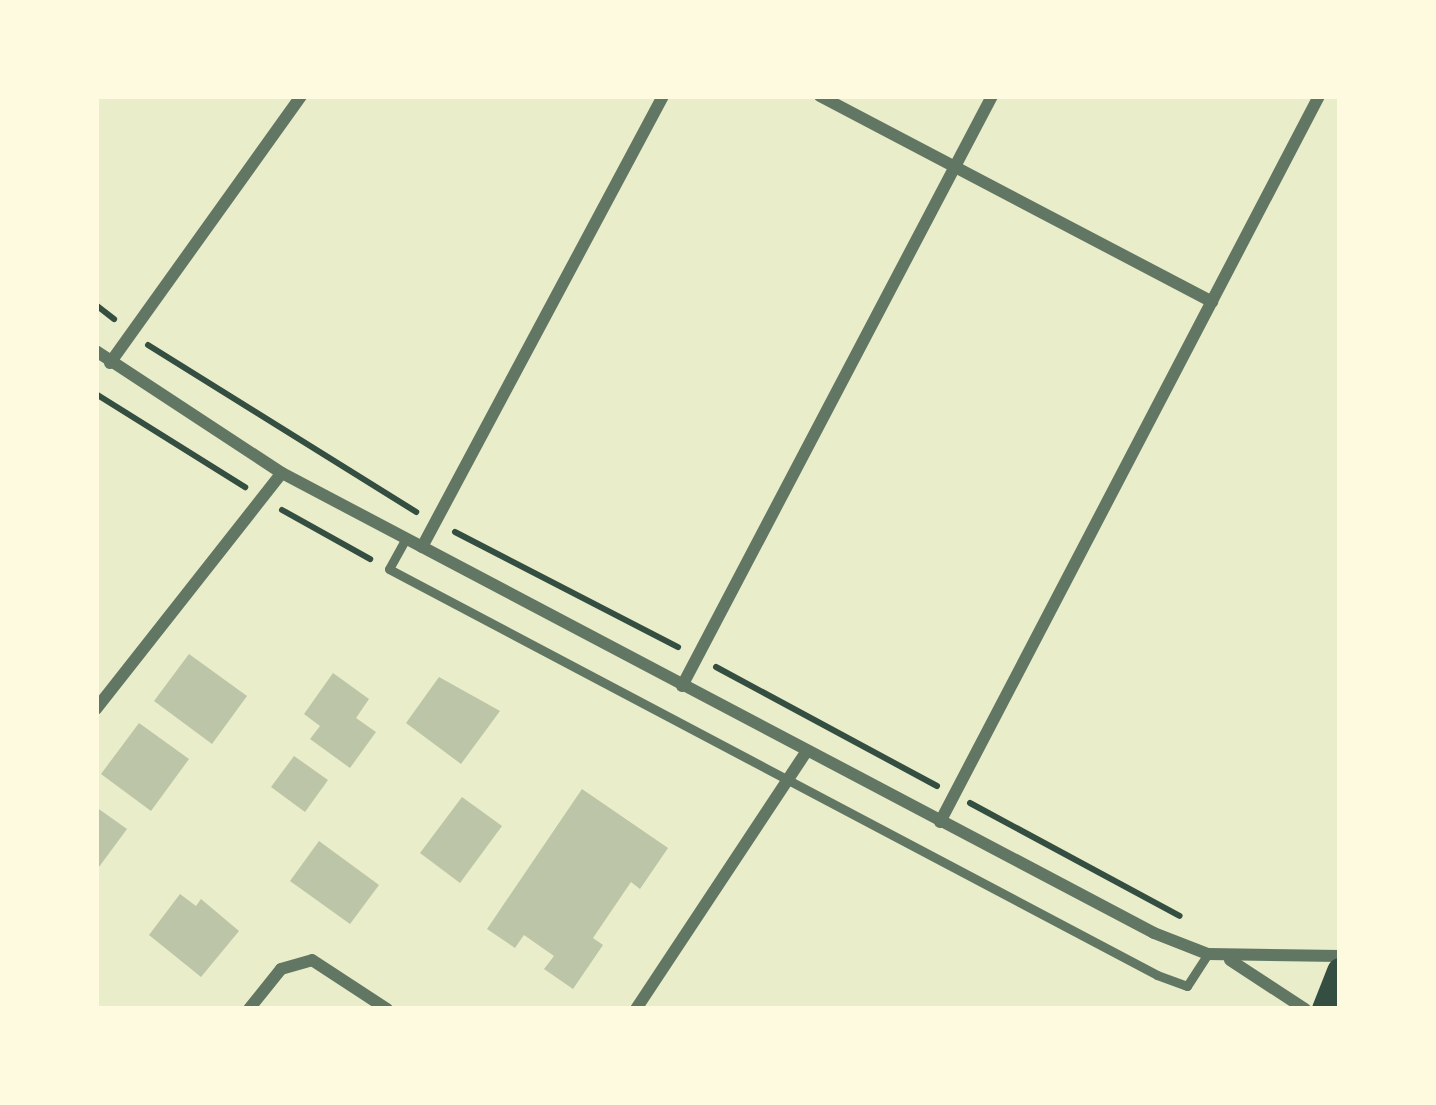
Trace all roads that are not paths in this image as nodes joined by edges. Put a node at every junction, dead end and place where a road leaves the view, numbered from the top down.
1 (301, 96) edge
2 (663, 96) edge
3 (820, 96) edge
4 (992, 96) edge
5 (1319, 96) edge
6 (956, 166) junction
7 (1212, 302) junction
8 (96, 351) edge
9 (110, 363) junction
10 (282, 473) junction
11 (405, 540) junction
12 (422, 547) junction
13 (682, 686) junction
14 (96, 709) edge
15 (807, 751) junction
16 (788, 780) junction
17 (940, 822) junction
18 (1213, 954) junction
19 (1340, 956) edge
20 (1340, 971) edge
21 (249, 1009) edge
22 (387, 1009) edge
23 (636, 1009) edge
24 (1305, 1009) edge
25 (1325, 1009) edge

1 - 9 street
2 - 12 street
3 - 6 street
4 - 6 street
5 - 7 street
6 - 7 street
6 - 13 street
7 - 17 street
8 - 9 street
9 - 10 street
10 - 11 street
10 - 14 street
11 - 12 street
11 - 16 lane
12 - 13 street
13 - 15 street
15 - 16 street
15 - 17 street
16 - 18 lane
16 - 23 street
17 - 18 street
18 - 19 street
18 - 24 street
20 - 25 main road
21 - 22 street

